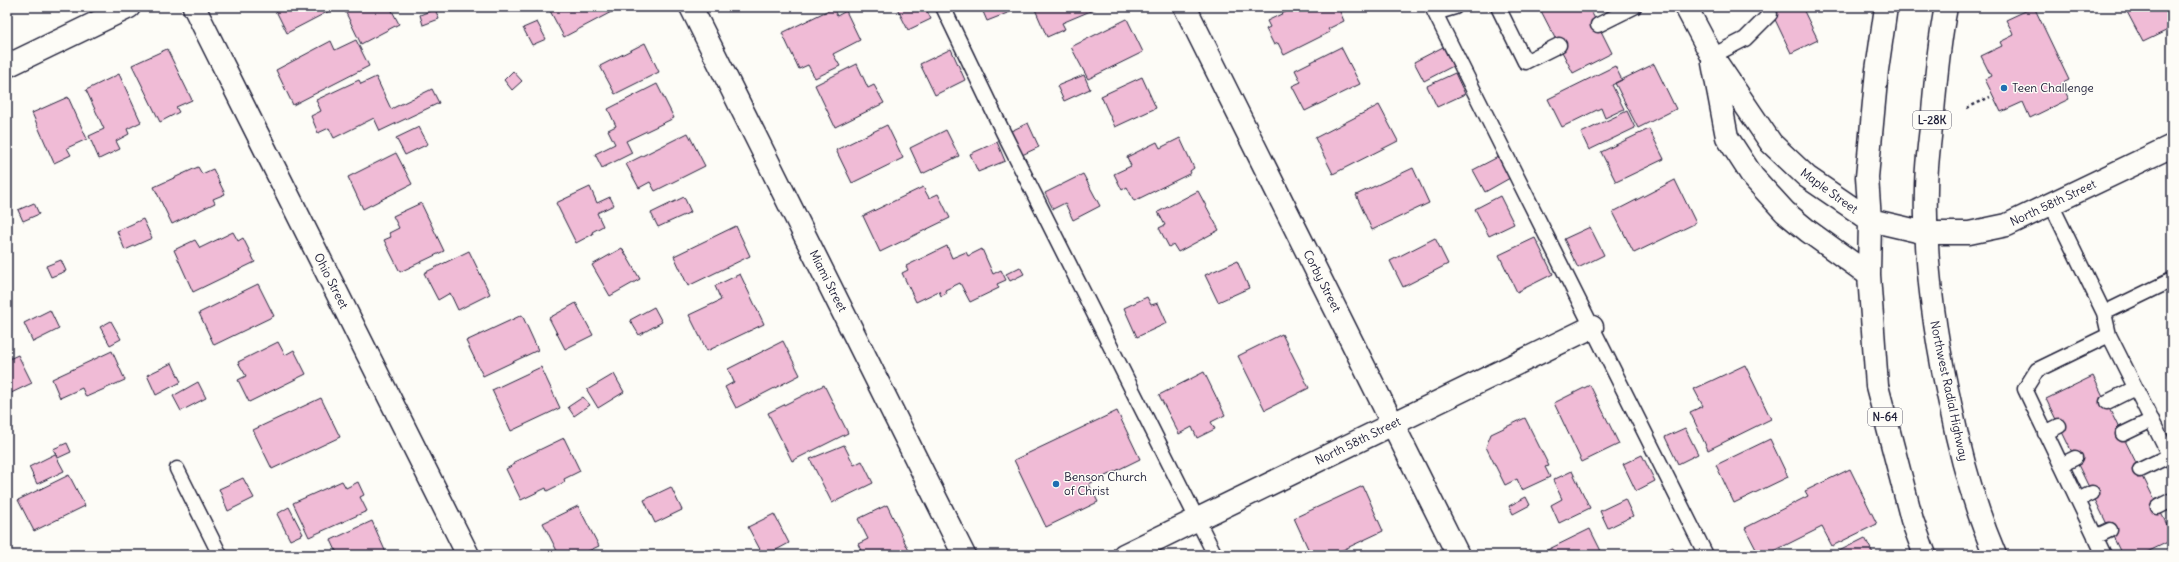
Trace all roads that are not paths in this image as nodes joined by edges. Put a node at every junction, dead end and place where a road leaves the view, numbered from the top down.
1 (129, 7) edge
2 (194, 7) edge
3 (691, 7) edge
4 (943, 7) edge
5 (1185, 7) edge
6 (1455, 7) edge
7 (1498, 7) edge
8 (1634, 7) edge
9 (1686, 7) edge
10 (1886, 7) edge
11 (1946, 7) edge
12 (1434, 10) edge
13 (1770, 14) dead end
14 (1598, 25) dead end
15 (1559, 45) dead end
16 (1712, 56) junction
17 (7, 66) edge
18 (2172, 146) edge
19 (2050, 204) junction
20 (1870, 220) junction
21 (1926, 233) junction
22 (1869, 275) junction
23 (2172, 280) edge
24 (2104, 313) junction
25 (1592, 327) junction
26 (2109, 335) junction
27 (2135, 388) junction
28 (2107, 402) dead end
29 (2152, 420) junction
30 (1393, 424) junction
31 (2059, 426) dead end
32 (2045, 432) junction
33 (2123, 434) dead end
34 (2075, 458) dead end
35 (2171, 458) edge
36 (2061, 465) junction
37 (177, 469) dead end
38 (2140, 470) dead end
39 (2092, 493) dead end
40 (2078, 500) junction
41 (2172, 500) edge
42 (2158, 507) dead end
43 (1198, 519) junction
44 (2110, 530) dead end
45 (2095, 537) junction
46 (220, 555) edge
47 (468, 555) edge
48 (964, 555) edge
49 (1124, 555) edge
50 (1215, 555) edge
51 (1458, 555) edge
52 (1706, 555) edge
53 (1925, 555) edge
54 (1995, 555) edge
55 (2104, 555) edge

1 - 17 street
2 - 47 street, Ohio Street
3 - 48 street, Miami Street
4 - 43 lane
5 - 30 street, Corby Street
6 - 12 lane
7 - 15 lane
8 - 14 lane
9 - 16 street, Maple Street
10 - 20 street
11 - 21 street, Northwest Radial Highway / L-28K
12 - 25 lane
13 - 16 lane
16 - 20 street, Maple Street
16 - 22 street, Maple Street
18 - 19 street, North 58th Street
19 - 21 street, North 58th Street
19 - 24 lane
20 - 21 street, Maple Street
20 - 22 street, N-64
21 - 54 street, Northwest Radial Highway
22 - 53 street, N-64
23 - 24 lane
24 - 26 lane
25 - 30 street, North 58th Street
25 - 52 lane
26 - 27 lane
26 - 32 lane
27 - 28 lane
27 - 29 lane
29 - 33 lane
29 - 35 lane
30 - 43 street, North 58th Street
30 - 51 street, Corby Street
31 - 32 lane
32 - 36 lane
34 - 36 lane
35 - 38 lane
36 - 40 lane
37 - 46 lane
39 - 40 lane
40 - 45 lane
41 - 42 lane
43 - 49 street, North 58th Street
43 - 50 lane
44 - 45 lane
45 - 55 lane

